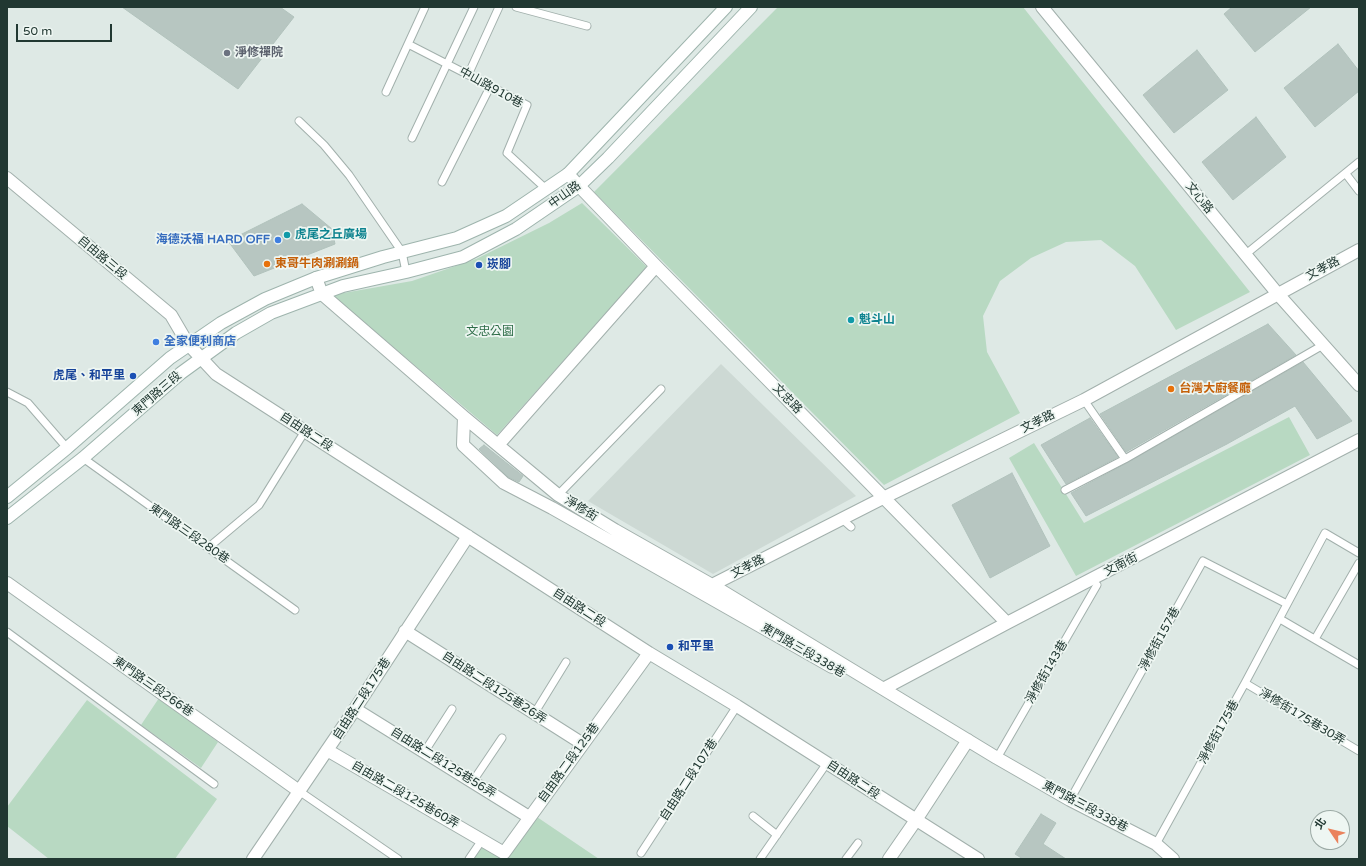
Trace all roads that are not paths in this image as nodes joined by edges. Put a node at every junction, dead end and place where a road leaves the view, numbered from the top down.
1 (425, 7) edge
2 (474, 7) edge
3 (500, 7) edge
4 (516, 7) edge
5 (726, 7) edge
6 (751, 7) edge
7 (1042, 7) edge
8 (587, 26) dead end
9 (408, 44) junction
10 (446, 64) junction
11 (468, 75) junction
12 (490, 87) junction
13 (386, 92) dead end
14 (299, 121) dead end
15 (412, 138) dead end
16 (1359, 162) edge
17 (568, 174) junction
18 (1346, 174) junction
19 (7, 178) edge
20 (442, 182) dead end
21 (578, 186) junction
22 (546, 188) junction
23 (1359, 191) edge
24 (1359, 250) edge
25 (402, 252) junction
26 (1246, 254) junction
27 (656, 266) junction
28 (406, 272) junction
29 (316, 278) junction
30 (1277, 293) junction
31 (322, 294) junction
32 (188, 344) junction
33 (1323, 345) junction
34 (200, 358) junction
35 (1359, 385) edge
36 (661, 389) dead end
37 (7, 392) edge
38 (1084, 400) junction
39 (464, 417) junction
40 (305, 431) junction
41 (1359, 440) edge
42 (498, 446) junction
43 (67, 448) junction
44 (83, 458) junction
45 (1125, 459) junction
46 (1066, 490) dead end
47 (558, 494) junction
48 (7, 497) edge
49 (883, 498) junction
50 (7, 518) edge
51 (468, 536) junction
52 (209, 547) junction
53 (1359, 553) edge
54 (1359, 563) edge
55 (7, 583) edge
56 (712, 585) junction
57 (1097, 585) dead end
58 (1287, 604) junction
59 (295, 610) dead end
60 (1280, 619) junction
61 (1007, 623) junction
62 (405, 631) junction
63 (7, 632) edge
64 (1315, 639) junction
65 (649, 653) junction
66 (566, 662) dead end
67 (1359, 665) edge
68 (1245, 684) junction
69 (883, 690) junction
70 (737, 706) junction
71 (356, 709) junction
72 (452, 709) dead end
73 (534, 714) junction
74 (502, 738) dead end
75 (968, 740) junction
76 (583, 744) junction
77 (327, 750) junction
78 (1359, 750) edge
79 (425, 751) junction
80 (997, 758) junction
81 (827, 763) junction
82 (473, 781) junction
83 (214, 784) dead end
84 (299, 791) junction
85 (1070, 800) junction
86 (753, 816) dead end
87 (529, 817) junction
88 (916, 820) junction
89 (777, 834) junction
90 (482, 840) junction
91 (858, 843) dead end
92 (1156, 844) junction
93 (641, 854) dead end
94 (252, 859) edge
95 (398, 859) edge
96 (470, 859) edge
97 (760, 859) edge
98 (846, 859) edge
99 (889, 859) edge
100 (978, 859) edge
101 (1173, 859) edge

1 - 9 lane
2 - 10 lane
3 - 11 lane
4 - 8 lane
5 - 17 street, 中山路
6 - 21 street, 中山路
7 - 26 street, 文心路
9 - 10 lane, 中山路910巷
9 - 13 lane
10 - 11 lane, 中山路910巷
10 - 15 lane
11 - 12 lane, 中山路910巷
12 - 20 lane
12 - 22 lane, 中山路910巷
14 - 25 lane
16 - 18 lane
17 - 21 street, 文忠路
17 - 22 street, 中山路
18 - 23 lane
18 - 26 lane
19 - 32 street, 自由路三段
21 - 27 street, 文忠路
21 - 28 street, 中山路
22 - 25 street, 中山路
24 - 30 street, 文孝路
25 - 28 lane
25 - 29 street, 中山路
26 - 30 street, 文心路
27 - 42 street
27 - 49 street, 文忠路
28 - 31 street, 中山路
29 - 31 street, 淨修街
29 - 32 street, 東門路三段
30 - 33 street, 文心路
30 - 38 street, 文孝路
31 - 34 street, 東門路三段
31 - 39 street, 淨修街
32 - 34 street, 自由路二段
32 - 43 street, 東門路三段
33 - 35 street, 文心路
33 - 45 lane
34 - 40 street, 自由路二段
34 - 44 street, 東門路三段
36 - 47 lane
37 - 43 lane
38 - 45 lane
38 - 49 street, 文孝路
39 - 42 street, 淨修街
39 - 69 street, 東門路三段338巷
40 - 51 street, 自由路二段
40 - 52 lane
41 - 61 street, 文南街
42 - 47 street, 淨修街
43 - 48 street, 東門路三段
44 - 50 street, 東門路三段
44 - 52 lane, 東門路三段280巷
45 - 46 lane
47 - 56 street, 淨修街
49 - 56 street, 文孝路
49 - 61 street, 文忠路
51 - 62 street, 自由路二段175巷
51 - 65 street, 自由路二段
52 - 59 lane, 東門路三段280巷
53 - 58 lane, 淨修街175巷
54 - 64 lane
55 - 84 street, 東門路三段266巷
56 - 69 street, 淨修街
57 - 80 lane, 淨修街143巷
58 - 60 lane, 淨修街175巷
58 - 85 lane, 淨修街157巷
60 - 64 lane
60 - 68 lane, 淨修街175巷
61 - 69 street, 文南街
62 - 71 street, 自由路二段175巷
62 - 73 street, 自由路二段125巷26弄
63 - 83 lane
64 - 67 lane
65 - 70 street, 自由路二段
65 - 76 street, 自由路二段125巷
66 - 73 lane
68 - 78 lane, 淨修街175巷30弄
68 - 92 lane, 淨修街175巷
69 - 75 street, 東門路三段338巷
70 - 81 street, 自由路二段
70 - 93 lane, 自由路二段107巷
71 - 77 street, 自由路二段175巷
71 - 79 street, 自由路二段125巷56弄
72 - 79 lane
73 - 76 street, 自由路二段125巷26弄
74 - 82 lane
75 - 80 street, 東門路三段338巷
75 - 88 street
76 - 87 street, 自由路二段125巷
77 - 84 street, 自由路二段175巷
77 - 90 street, 自由路二段125巷60弄
79 - 82 street, 自由路二段125巷56弄
80 - 85 street, 東門路三段338巷
81 - 88 street, 自由路二段
81 - 89 lane
82 - 87 street, 自由路二段125巷56弄
84 - 94 street, 自由路二段175巷
84 - 95 lane
85 - 92 street, 東門路三段338巷
86 - 89 lane
87 - 90 street, 自由路二段125巷
88 - 99 street
88 - 100 street, 自由路二段
89 - 97 lane
90 - 96 lane
91 - 98 lane
92 - 101 street, 東門路三段338巷

